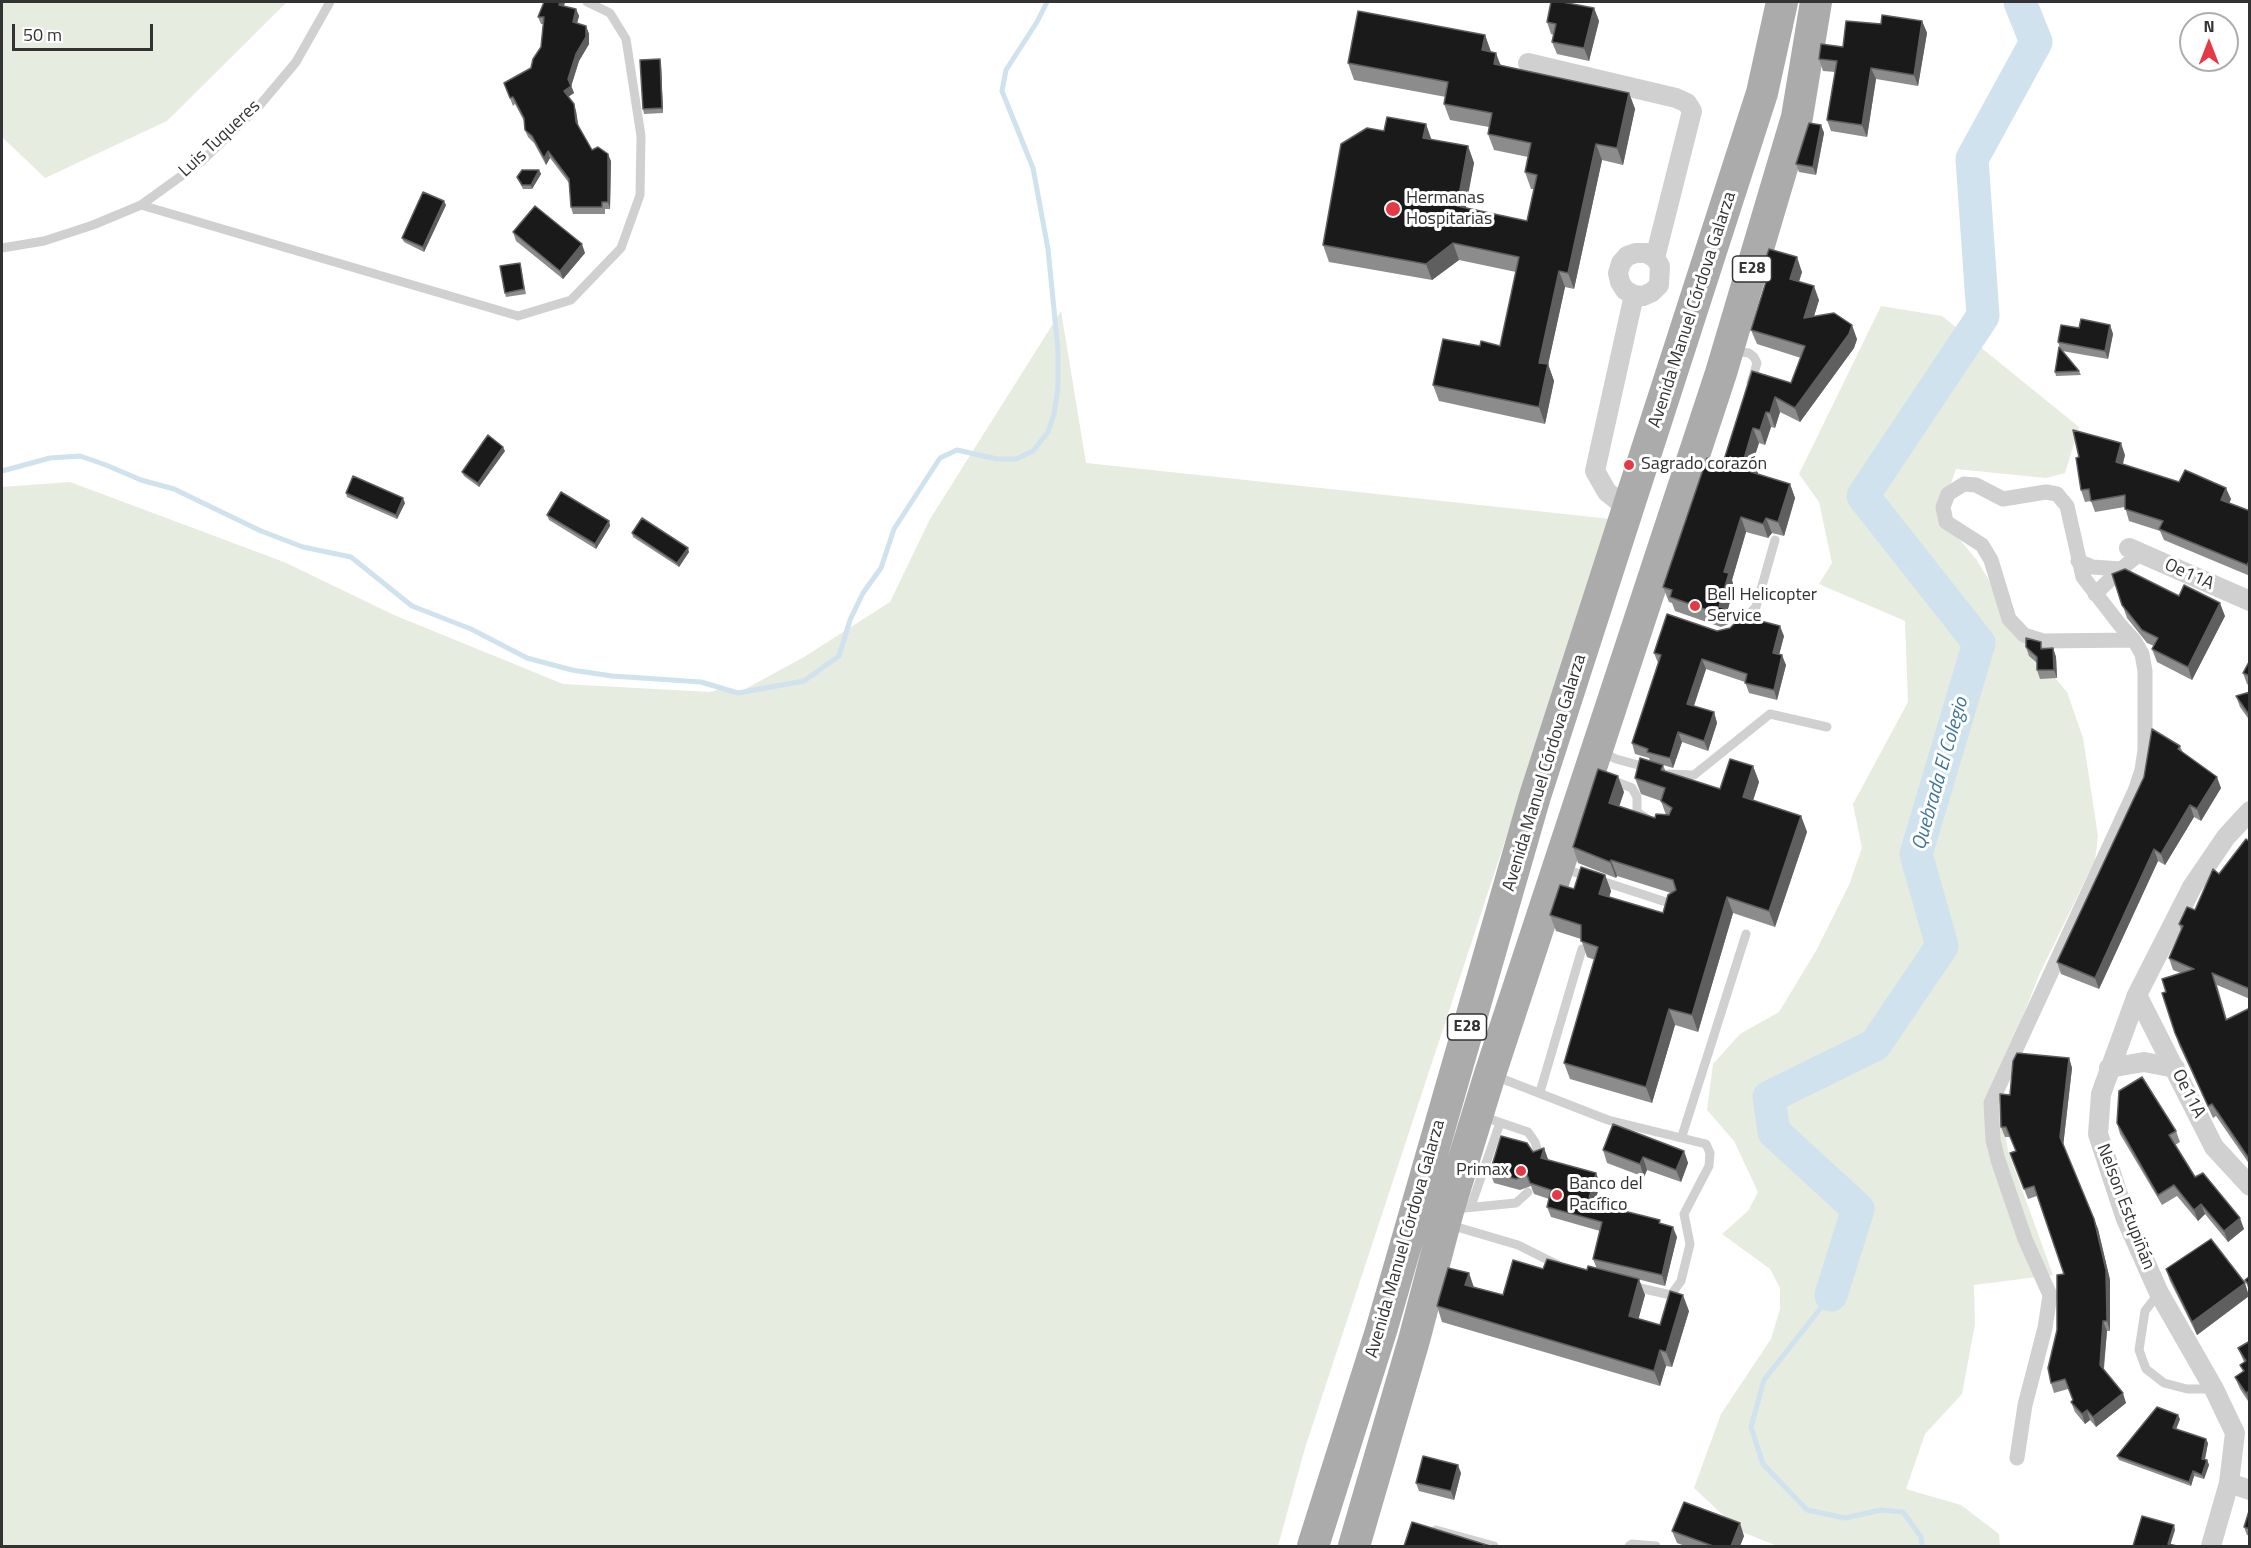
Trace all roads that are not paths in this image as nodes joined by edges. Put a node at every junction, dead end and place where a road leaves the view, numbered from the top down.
1 (330, 2) edge
2 (587, 2) edge
3 (1782, 2) edge
4 (1816, 2) edge
5 (1528, 63) dead end
6 (141, 205) junction
7 (2, 248) edge
8 (1654, 258) junction
9 (1634, 295) junction
10 (1728, 350) junction
11 (1749, 389) edge
12 (1630, 510) junction
13 (1670, 532) junction
14 (1775, 540) dead end
15 (2135, 551) joint
16 (2078, 561) junction
17 (2121, 569) junction
18 (2095, 594) junction
19 (2250, 601) edge
20 (1730, 633) edge
21 (2134, 640) junction
22 (1827, 727) dead end
23 (1594, 761) junction
24 (2250, 811) edge
25 (1660, 823) edge
26 (1557, 867) junction
27 (1676, 905) edge
28 (1746, 934) dead end
29 (1582, 949) edge
30 (2137, 995) junction
31 (2109, 1068) junction
32 (2175, 1068) junction
33 (1490, 1074) junction
34 (1540, 1092) junction
35 (1489, 1119) junction
36 (1682, 1136) junction
37 (1539, 1156) edge
38 (2250, 1186) edge
39 (1528, 1192) edge
40 (1455, 1214) junction
41 (1569, 1269) edge
42 (1623, 1284) edge
43 (2158, 1293) junction
44 (1381, 1330) junction
45 (1414, 1341) junction
46 (2214, 1389) junction
47 (2017, 1458) dead end
48 (2229, 1483) junction
49 (2250, 1490) edge
50 (1425, 1527) edge
51 (1313, 1546) edge
52 (1354, 1546) edge
53 (1494, 1546) edge
54 (1629, 1546) edge
55 (1656, 1546) edge
56 (2211, 1546) edge

1 - 6 lane, Luis Tuqueres
2 - 6 lane
3 - 12 main road, Avenida Manuel Córdova Galarza / E28
4 - 10 main road, Avenida Manuel Córdova Galarza / E28
5 - 8 street
6 - 7 lane, Luis Tuqueres
8 - 9 street
8 - 9 street
9 - 12 street
10 - 11 lane
10 - 13 main road, Avenida Manuel Córdova Galarza / E28
12 - 13 main road
12 - 44 main road, Avenida Manuel Córdova Galarza / E28
13 - 23 main road, Avenida Manuel Córdova Galarza / E28
14 - 20 lane
15 - 17 street
15 - 19 street, Oe11A
16 - 17 street
16 - 18 street
16 - 21 street
17 - 18 street
18 - 21 street
21 - 47 street
22 - 23 lane
23 - 25 lane
23 - 26 main road, Avenida Manuel Córdova Galarza / E28
24 - 30 street, Nelson Estupiñán
26 - 27 lane
26 - 33 main road, Avenida Manuel Córdova Galarza / E28
28 - 36 lane
29 - 34 lane
30 - 31 street, Nelson Estupiñán
30 - 32 street, Oe11A
31 - 32 street
31 - 43 street, Nelson Estupiñán
32 - 38 street, Oe11A
33 - 34 lane
33 - 35 main road, Avenida Manuel Córdova Galarza / E28
34 - 36 lane
35 - 37 lane
35 - 40 main road, Avenida Manuel Córdova Galarza / E28
36 - 42 lane
39 - 40 lane
40 - 41 lane
40 - 45 main road, Avenida Manuel Córdova Galarza / E28
43 - 46 street, Nelson Estupiñán
43 - 46 lane
44 - 45 main road
44 - 51 main road, Avenida Manuel Córdova Galarza / E28
45 - 52 main road, Avenida Manuel Córdova Galarza / E28
46 - 48 street, Nelson Estupiñán
48 - 49 street
48 - 56 street, Nelson Estupiñán
50 - 53 lane
54 - 55 lane

